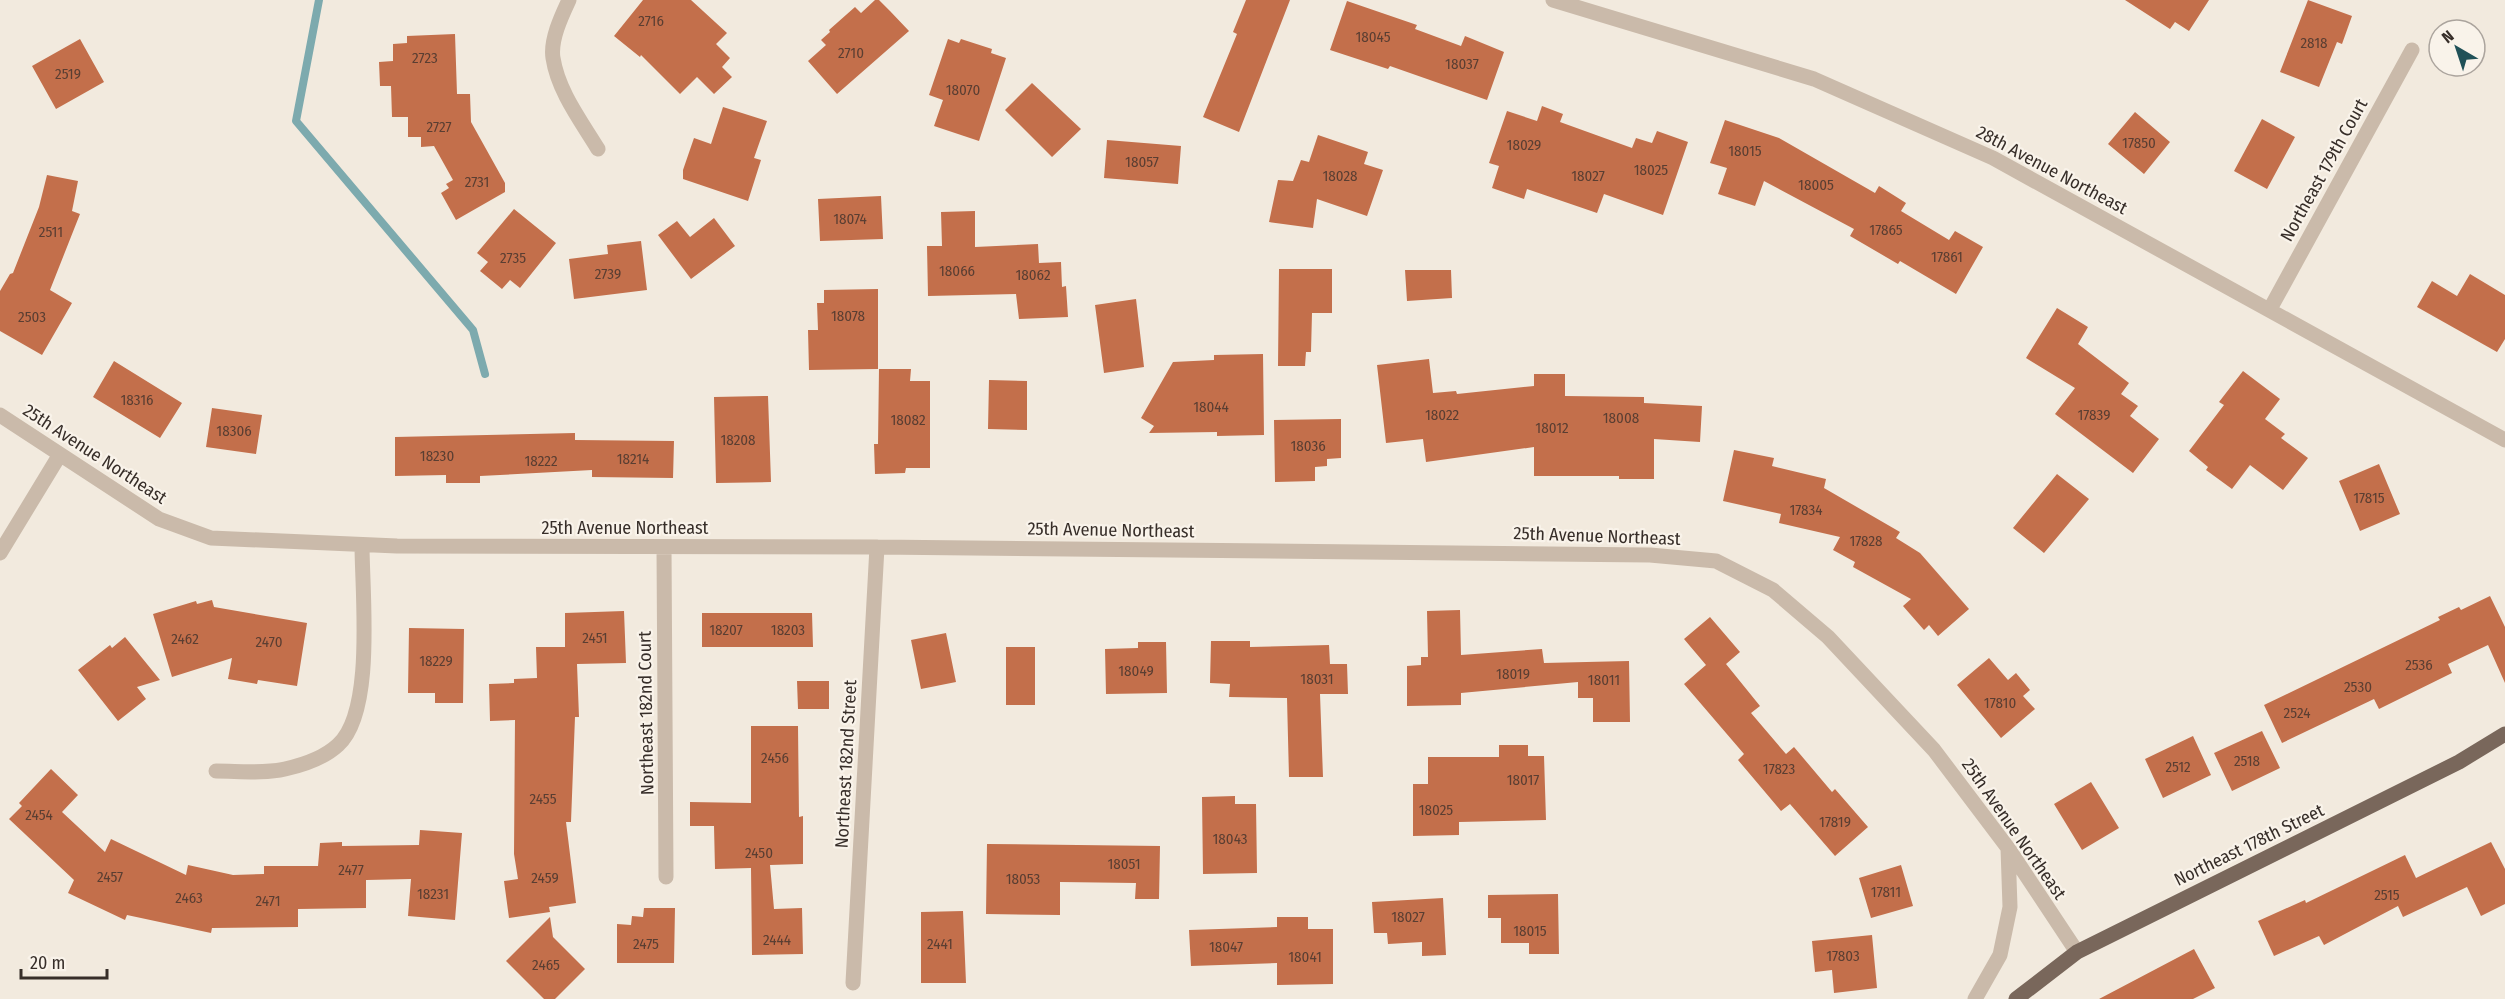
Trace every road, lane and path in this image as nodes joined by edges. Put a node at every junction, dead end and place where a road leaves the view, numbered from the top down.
1 (569, 0) edge
2 (1553, 0) edge
3 (2412, 50) dead end
4 (598, 149) dead end
5 (2270, 309) junction
6 (0, 415) edge
7 (2505, 440) edge
8 (59, 456) junction
9 (362, 545) junction
10 (878, 547) junction
11 (664, 548) junction
12 (0, 553) edge
13 (2505, 734) edge
14 (216, 771) dead end
15 (2008, 848) junction
16 (666, 877) dead end
17 (2077, 952) junction
18 (852, 983) dead end
19 (1975, 999) edge
20 (2016, 999) edge

1 - 4 street
2 - 5 street, 28th Avenue Northeast
3 - 5 street, Northeast 179th Court
5 - 7 street, 28th Avenue Northeast
6 - 8 street, 25th Avenue Northeast
8 - 9 street, 25th Avenue Northeast
8 - 12 street
9 - 11 street, 25th Avenue Northeast
9 - 14 street
10 - 11 street, 25th Avenue Northeast
10 - 15 street, 25th Avenue Northeast
10 - 18 street, Northeast 182nd Street
11 - 16 street, Northeast 182nd Court
13 - 17 main road, Northeast 178th Street
15 - 17 street, 25th Avenue Northeast
15 - 19 street
17 - 20 main road, Northeast 178th Street

